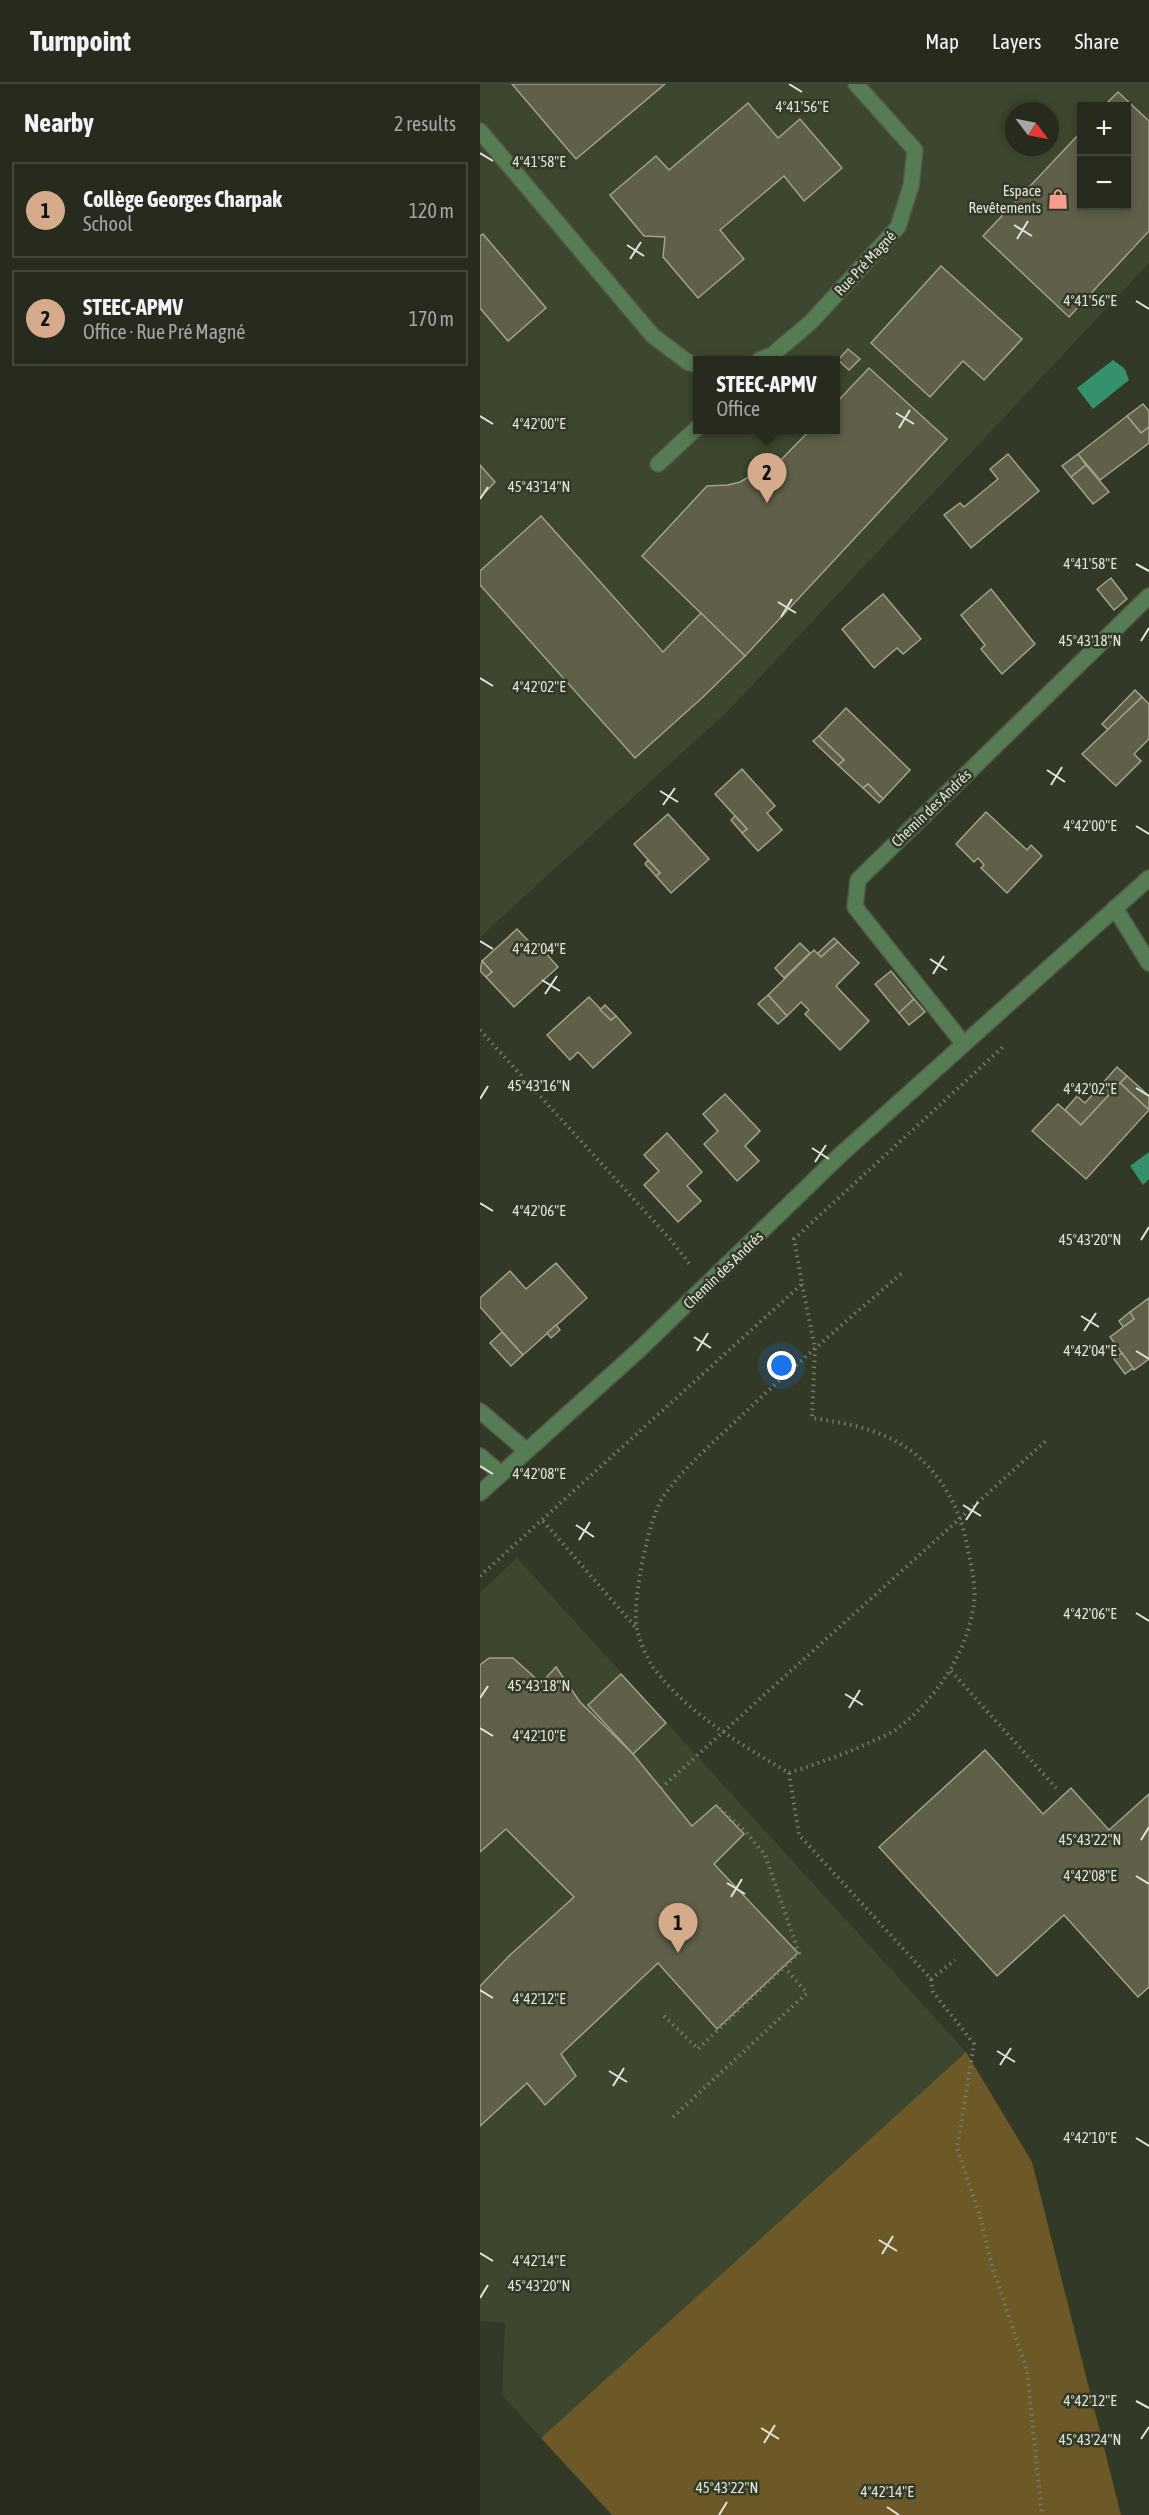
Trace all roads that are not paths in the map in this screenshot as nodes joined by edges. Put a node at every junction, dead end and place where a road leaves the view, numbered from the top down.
1 (856, 84) edge
2 (480, 131) edge
3 (769, 356) edge
4 (693, 364) edge
5 (693, 432) edge
6 (658, 464) dead end
7 (1149, 596) edge
8 (1149, 878) edge
9 (1115, 908) junction
10 (1149, 963) edge
11 (963, 1043) junction
12 (480, 1411) edge
13 (527, 1451) junction
14 (480, 1456) edge
15 (501, 1474) junction
16 (480, 1493) edge

1 - 3 street, Rue Pré Magné
2 - 4 street
5 - 6 street
7 - 11 street, Chemin des Andrés
8 - 9 street, Chemin des Andrés
9 - 10 street
9 - 11 street, Chemin des Andrés
11 - 13 street, Chemin des Andrés
12 - 13 street
13 - 15 street, Chemin des Andrés
14 - 15 street
15 - 16 street, Chemin des Andrés

